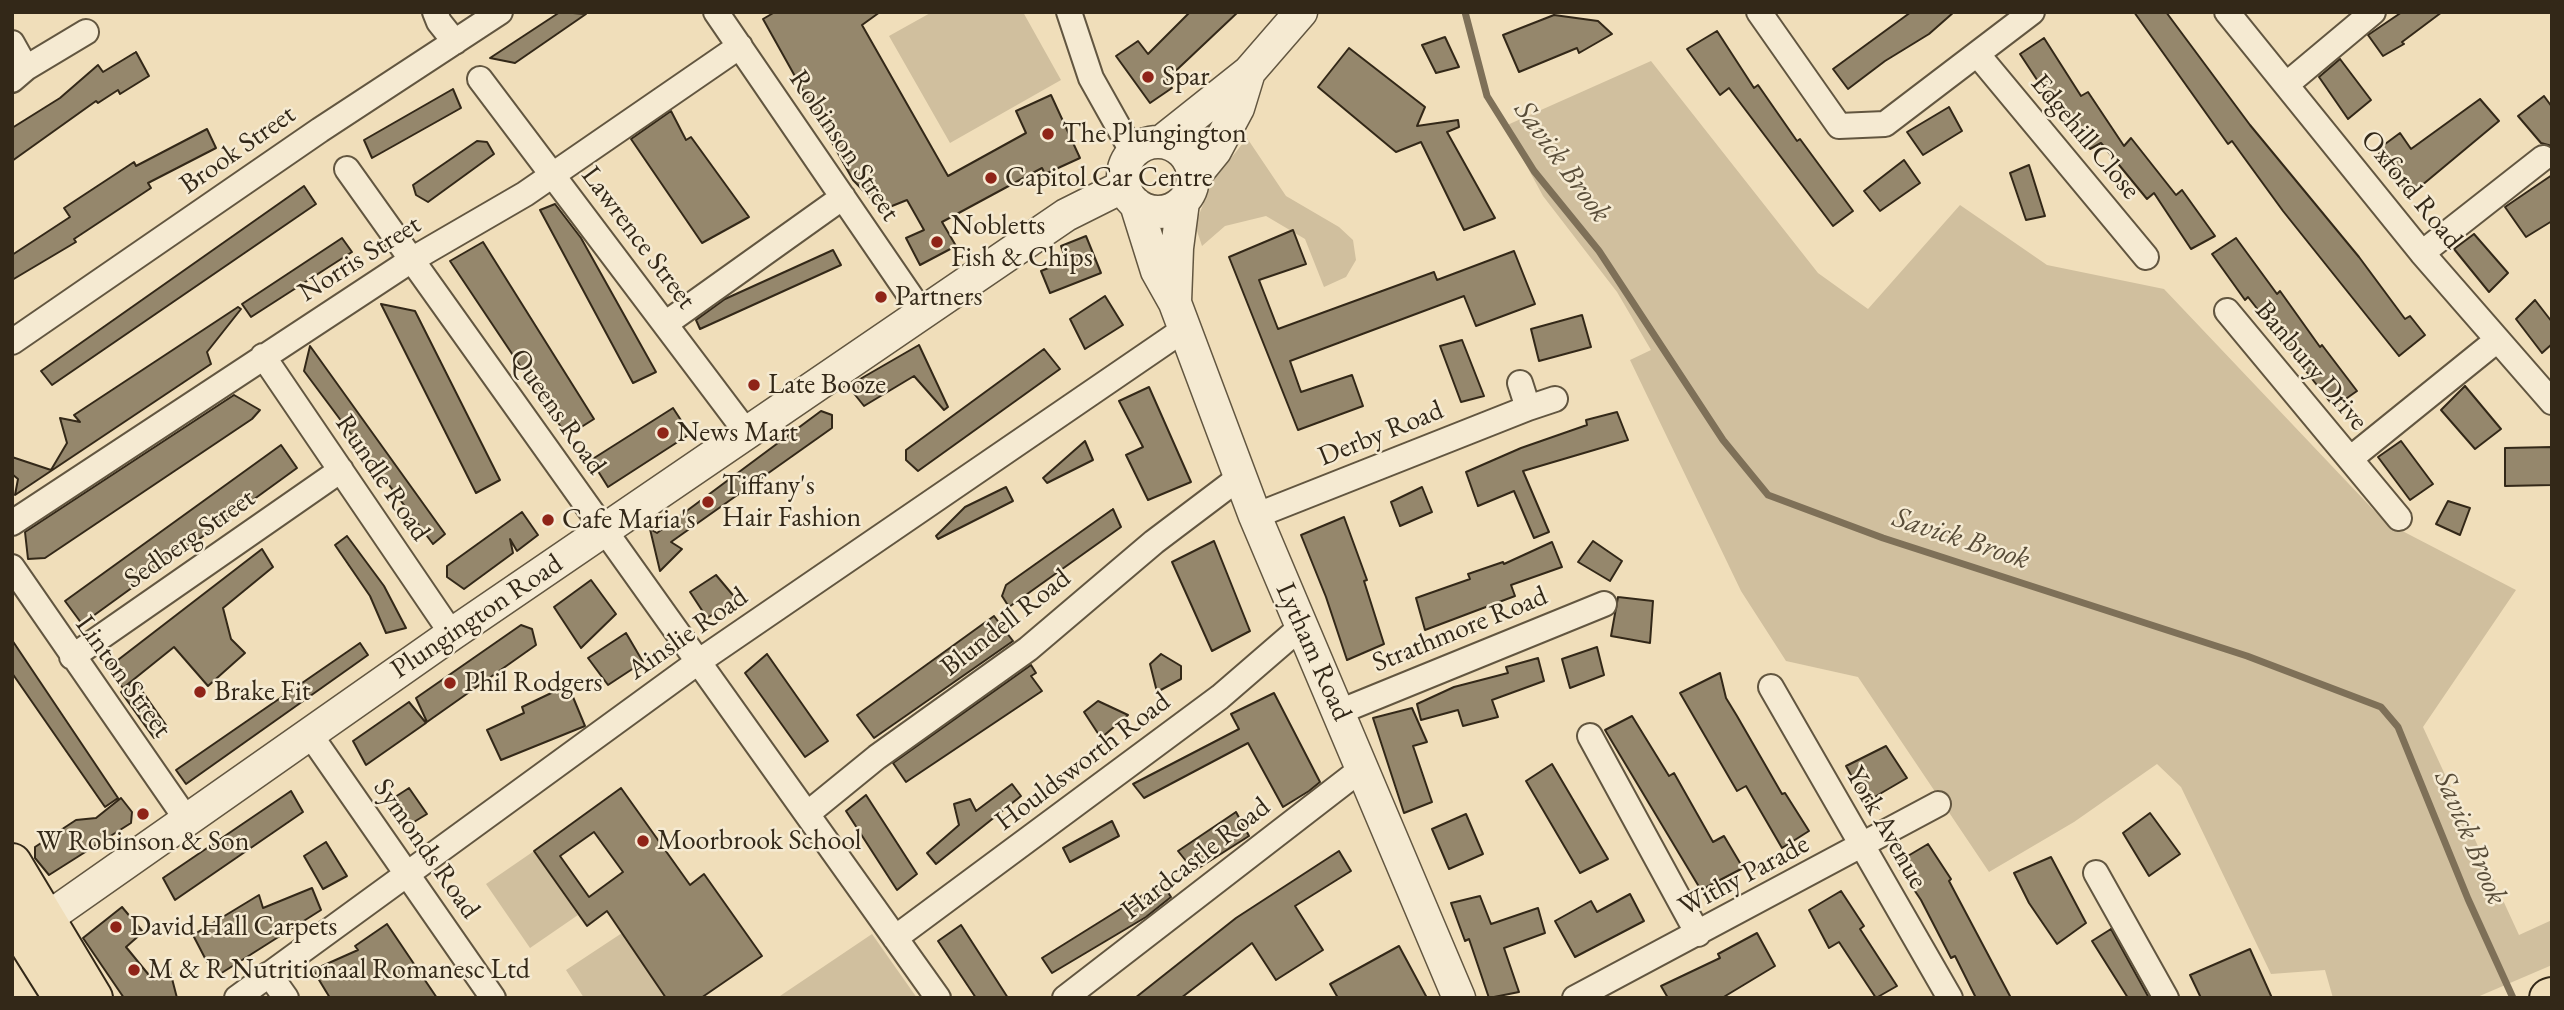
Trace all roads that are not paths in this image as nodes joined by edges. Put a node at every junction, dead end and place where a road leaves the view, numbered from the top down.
1 (435, 12) edge
2 (500, 12) edge
3 (1069, 12) edge
4 (1301, 12) edge
5 (1759, 12) edge
6 (2032, 12) edge
7 (2227, 12) edge
8 (2373, 12) edge
9 (721, 14) edge
10 (86, 32) dead end
11 (455, 42) junction
12 (12, 43) edge
13 (740, 46) junction
14 (1978, 55) junction
15 (1249, 72) junction
16 (19, 74) edge
17 (480, 79) dead end
18 (2287, 84) junction
19 (1148, 145) junction
20 (2543, 158) dead end
21 (347, 169) dead end
22 (553, 175) junction
23 (1188, 190) junction
24 (1130, 195) junction
25 (843, 197) junction
26 (2422, 253) junction
27 (2146, 257) dead end
28 (413, 259) junction
29 (2227, 311) dead end
30 (922, 313) junction
31 (1179, 317) junction
32 (665, 324) junction
33 (2496, 341) junction
34 (12, 342) edge
35 (263, 356) junction
36 (1520, 383) dead end
37 (1555, 398) dead end
38 (2552, 402) edge
39 (1528, 408) junction
40 (747, 433) junction
41 (2350, 459) junction
42 (341, 470) junction
43 (1240, 477) junction
44 (1255, 516) junction
45 (2399, 518) dead end
46 (12, 523) edge
47 (604, 530) junction
48 (12, 567) edge
49 (1604, 604) dead end
50 (1301, 627) junction
51 (452, 634) junction
52 (72, 657) junction
53 (698, 662) junction
54 (1771, 687) dead end
55 (1339, 712) junction
56 (309, 733) junction
57 (1590, 736) dead end
58 (1364, 767) junction
59 (1938, 804) dead end
60 (807, 814) junction
61 (187, 820) junction
62 (1862, 847) junction
63 (12, 863) edge
64 (2096, 873) dead end
65 (407, 874) junction
66 (24, 928) edge
67 (1698, 934) junction
68 (895, 938) junction
69 (269, 974) junction
70 (63, 998) edge
71 (93, 998) edge
72 (237, 998) edge
73 (286, 998) edge
74 (493, 998) edge
75 (938, 998) edge
76 (1065, 998) edge
77 (1459, 998) edge
78 (1575, 998) edge
79 (1950, 998) edge
80 (2166, 998) edge

1 - 11 street
2 - 11 street, Brook Street
3 - 19 street
4 - 15 street
5 - 14 street
6 - 14 street
7 - 18 street, Oxford Road
8 - 18 street
9 - 13 street, Robinson Street
10 - 16 street
11 - 34 street, Brook Street
12 - 16 street
13 - 22 street, Norris Street
13 - 25 street, Robinson Street
14 - 27 street, Edgehill Close
15 - 19 street
15 - 23 street
17 - 22 street, Lawrence Street
18 - 26 street, Oxford Road
19 - 23 street
19 - 24 street
20 - 26 street
21 - 28 street, Queens Road
22 - 28 street, Norris Street
22 - 32 street, Lawrence Street
23 - 24 street
23 - 31 street, Lytham Road
24 - 30 street, Plungington Road
24 - 31 street, Lytham Road
25 - 30 street, Robinson Street
25 - 32 street
26 - 33 street, Oxford Road
28 - 35 street, Norris Street
28 - 47 street, Queens Road
29 - 41 street, Banbury Drive
30 - 40 street, Plungington Road
31 - 43 street, Lytham Road
31 - 53 street, Ainslie Road
32 - 40 street, Lawrence Street
33 - 38 street, Oxford Road
33 - 41 street, Banbury Drive
35 - 42 street, Rundle Road
35 - 46 street, Norris Street
36 - 39 street
37 - 39 street, Derby Road
39 - 44 street, Derby Road
40 - 47 street, Plungington Road
41 - 45 street, Banbury Drive
42 - 51 street, Rundle Road
42 - 52 street, Sedberg Street
43 - 44 street, Lytham Road
43 - 60 street, Blundell Road
44 - 50 street, Lytham Road
47 - 51 street, Plungington Road
47 - 53 street, Queens Road
48 - 52 street, Linton Street
49 - 55 street, Strathmore Road
50 - 55 street, Lytham Road
50 - 68 street, Houldsworth Road
51 - 56 street, Plungington Road
52 - 61 street, Linton Street
53 - 60 street, Queens Road
53 - 65 street, Ainslie Road
54 - 62 street, York Avenue
55 - 58 street, Lytham Road
56 - 61 street, Plungington Road
56 - 65 street, Symonds Road
57 - 67 street
58 - 76 street, Hardcastle Road
58 - 77 street, Lytham Road
59 - 62 street, Withy Parade
60 - 68 street, Queens Road
61 - 66 street, Plungington Road
62 - 67 street, Withy Parade
62 - 79 street, York Avenue
63 - 66 highway
64 - 80 street
65 - 69 street, Ainslie Road
65 - 74 street, Symonds Road
66 - 70 highway
66 - 71 highway
67 - 78 street, Withy Parade
68 - 75 street, Queens Road
69 - 72 street, Ainslie Road
69 - 73 street

